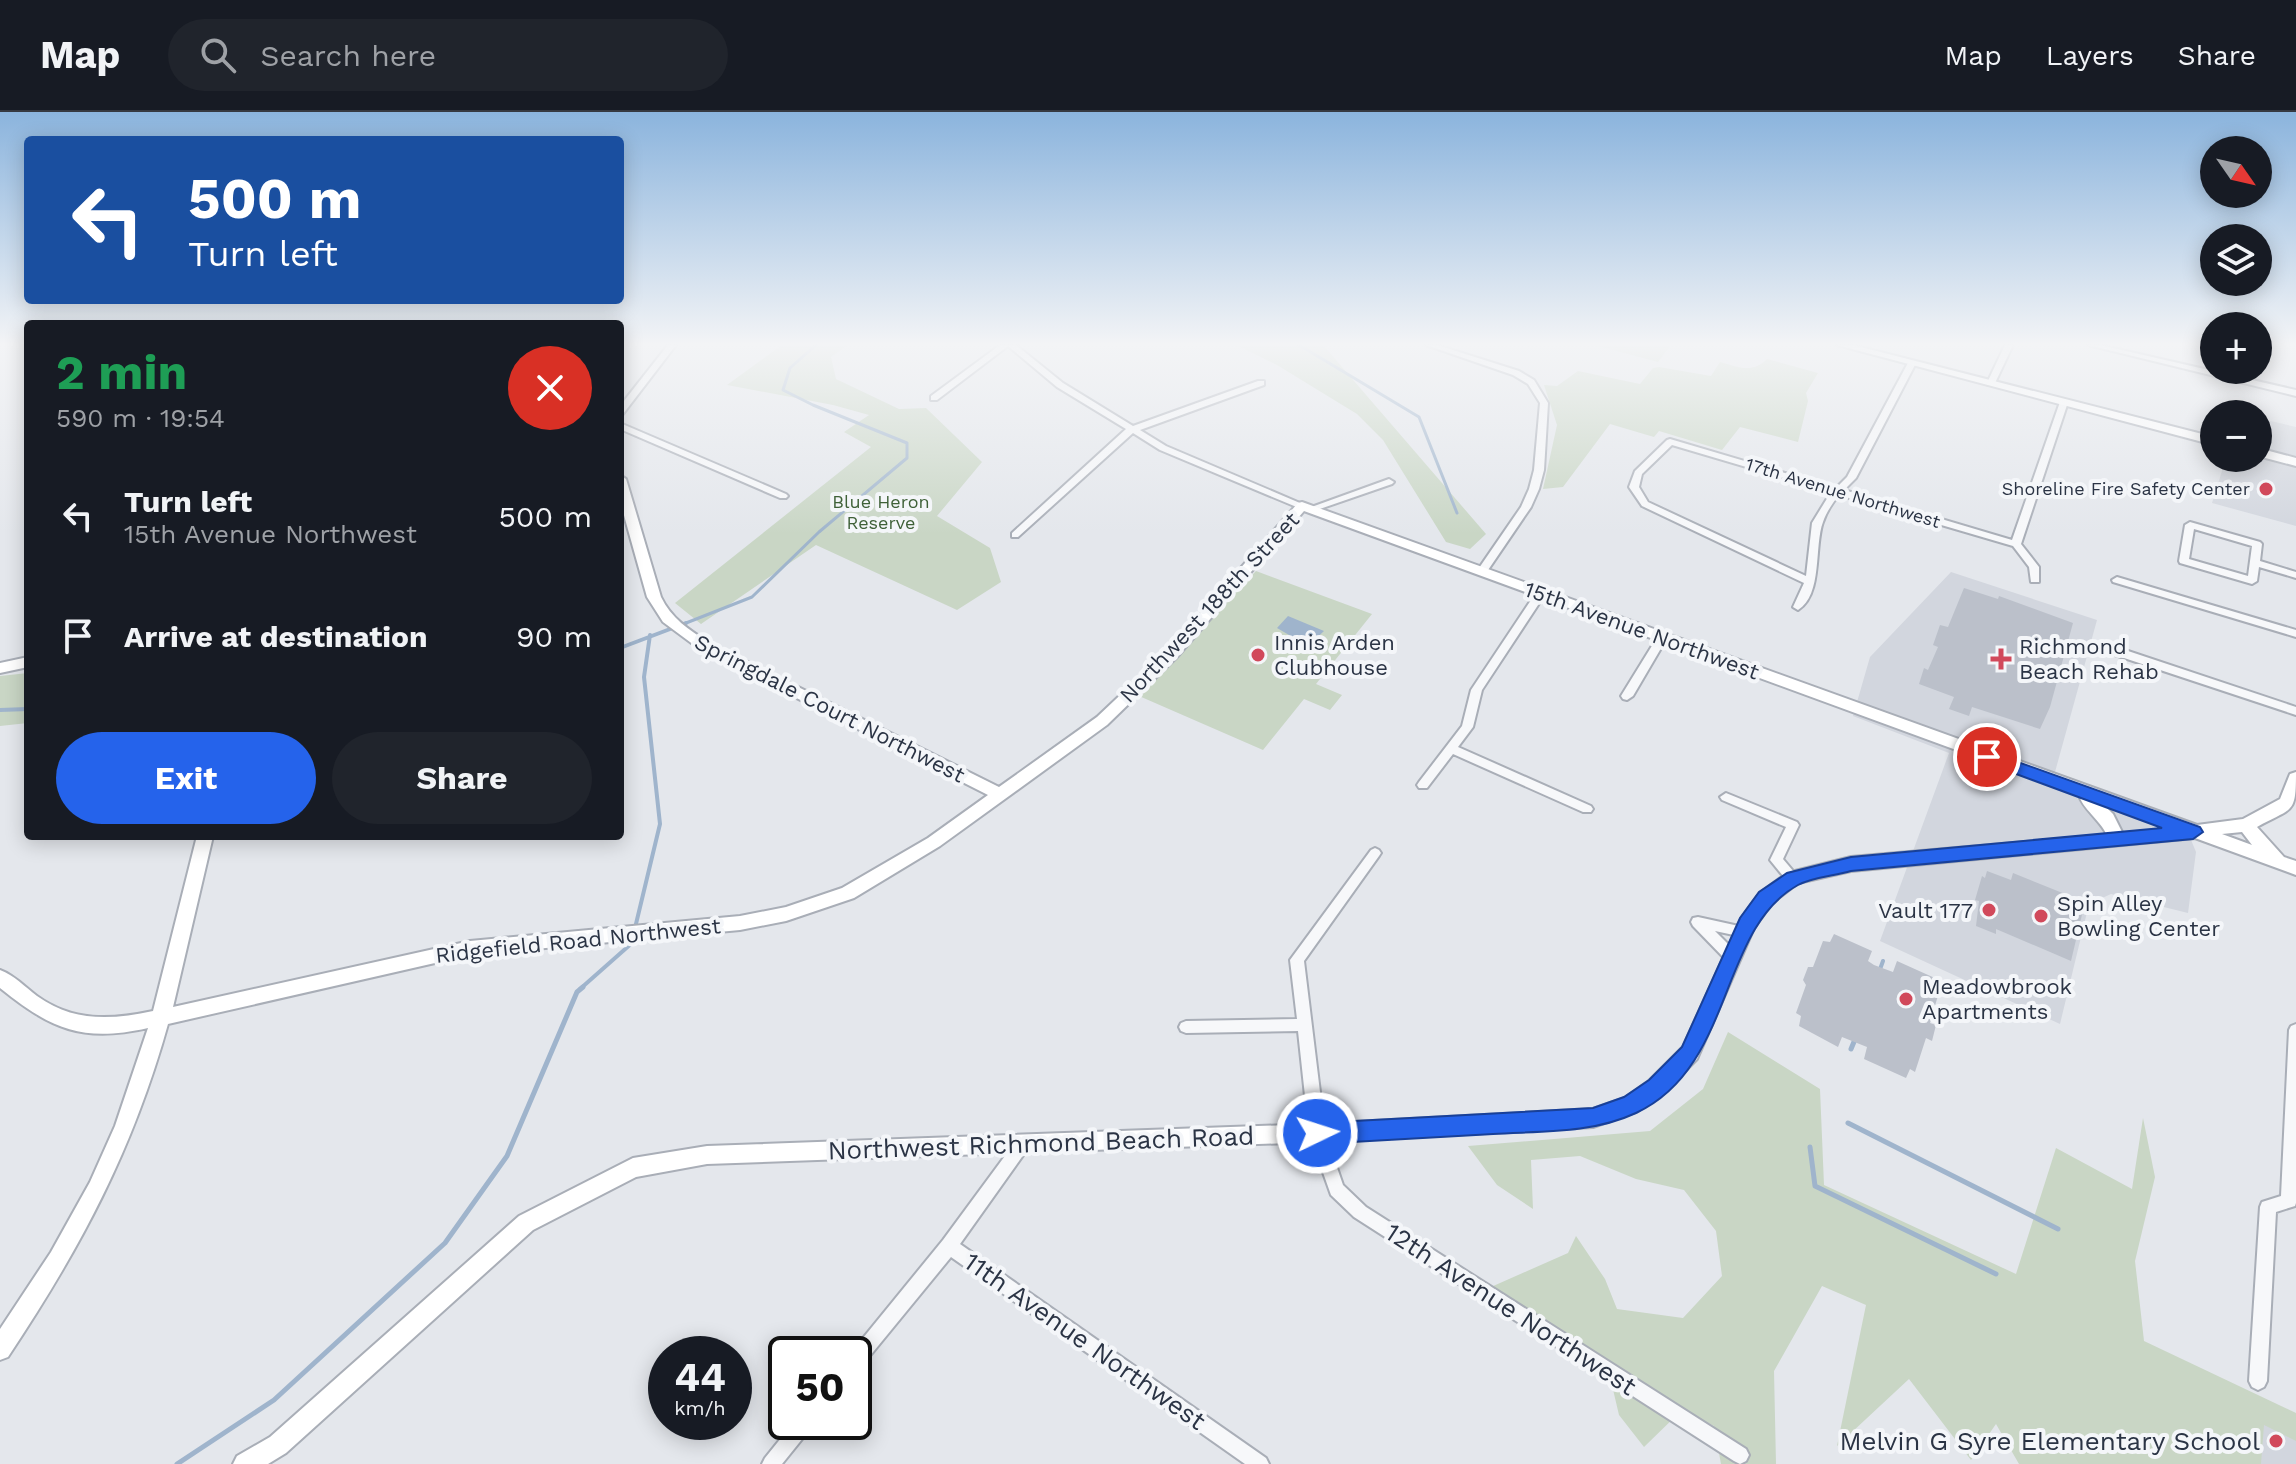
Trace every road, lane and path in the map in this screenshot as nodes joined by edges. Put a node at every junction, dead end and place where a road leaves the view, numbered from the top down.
1 (1096, 408) edge
2 (1192, 408) edge
3 (1544, 408) edge
4 (1887, 408) edge
5 (2062, 408) edge
6 (2087, 408) edge
7 (624, 428) edge
8 (1131, 430) junction
9 (2200, 437) edge
10 (2272, 456) edge
11 (2296, 462) edge
12 (1389, 482) dead end
13 (1841, 491) junction
14 (624, 493) edge
15 (783, 496) dead end
16 (1306, 508) junction
17 (1015, 535) dead end
18 (2016, 544) junction
19 (2255, 563) junction
20 (1482, 571) junction
21 (2296, 575) edge
22 (2035, 580) dead end
23 (2117, 580) dead end
24 (1810, 582) junction
25 (1541, 593) junction
26 (1798, 607) dead end
27 (2296, 634) edge
28 (1662, 638) junction
29 (2113, 650) dead end
30 (24, 663) edge
31 (0, 668) edge
32 (1627, 696) dead end
33 (2296, 711) edge
34 (1451, 748) junction
35 (2296, 778) edge
36 (1423, 785) dead end
37 (2078, 790) junction
38 (1000, 794) junction
39 (1726, 797) dead end
40 (1587, 809) dead end
41 (2246, 825) junction
42 (2193, 832) junction
43 (204, 840) edge
44 (2118, 840) junction
45 (1375, 853) dead end
46 (2295, 868) edge
47 (1793, 878) junction
48 (1743, 932) junction
49 (1732, 957) junction
50 (0, 978) edge
51 (160, 1018) junction
52 (1305, 1025) junction
53 (1186, 1027) dead end
54 (2296, 1030) edge
55 (1317, 1133) junction
56 (1024, 1142) junction
57 (2292, 1203) edge
58 (949, 1246) junction
59 (872, 1340) edge
60 (0, 1349) edge
61 (2258, 1381) dead end
62 (790, 1440) edge
63 (1740, 1455) dead end
64 (245, 1464) edge
65 (771, 1464) edge
66 (1260, 1464) edge

1 - 8 street, 15th Avenue Northwest
2 - 8 street
3 - 20 street
4 - 13 street
5 - 18 street
6 - 9 street
7 - 15 street
8 - 16 street, 15th Avenue Northwest
8 - 17 street
10 - 11 street
12 - 16 street, Northwest 188th Street
13 - 18 street, 17th Avenue Northwest
13 - 24 street
13 - 24 street, 17th Avenue Northwest
14 - 38 street, Springdale Court Northwest
16 - 20 street, 15th Avenue Northwest
16 - 38 street, Northwest 188th Street
18 - 22 street
19 - 19 street
19 - 21 street
20 - 25 street, 15th Avenue Northwest
23 - 27 street
24 - 26 street
25 - 28 street, 15th Avenue Northwest
25 - 34 street
28 - 32 street
28 - 37 street, 15th Avenue Northwest
29 - 33 street
30 - 31 street
34 - 36 street
34 - 40 street
35 - 41 street, Northwest Richmond Beach Road
37 - 42 street, 15th Avenue Northwest
37 - 44 street
38 - 51 street, Ridgefield Road Northwest
39 - 47 street
41 - 42 street, Northwest Richmond Beach Road
41 - 46 street
42 - 44 street, Northwest Richmond Beach Road
42 - 46 street, 15th Avenue Northwest
43 - 51 street
44 - 47 street, Northwest Richmond Beach Road
45 - 52 street, 12th Avenue Northwest
47 - 48 street, Northwest Richmond Beach Road
48 - 49 street, Northwest Richmond Beach Road
48 - 49 street
49 - 55 street, Northwest Richmond Beach Road
50 - 51 street, Ridgefield Road Northwest
51 - 60 street
52 - 53 street
52 - 55 street, 12th Avenue Northwest
54 - 57 street
55 - 56 street, Northwest Richmond Beach Road
55 - 63 street, 12th Avenue Northwest
56 - 58 street
56 - 64 street, Northwest Richmond Beach Road
57 - 61 street
58 - 59 street
58 - 66 street, 11th Avenue Northwest
62 - 65 street

